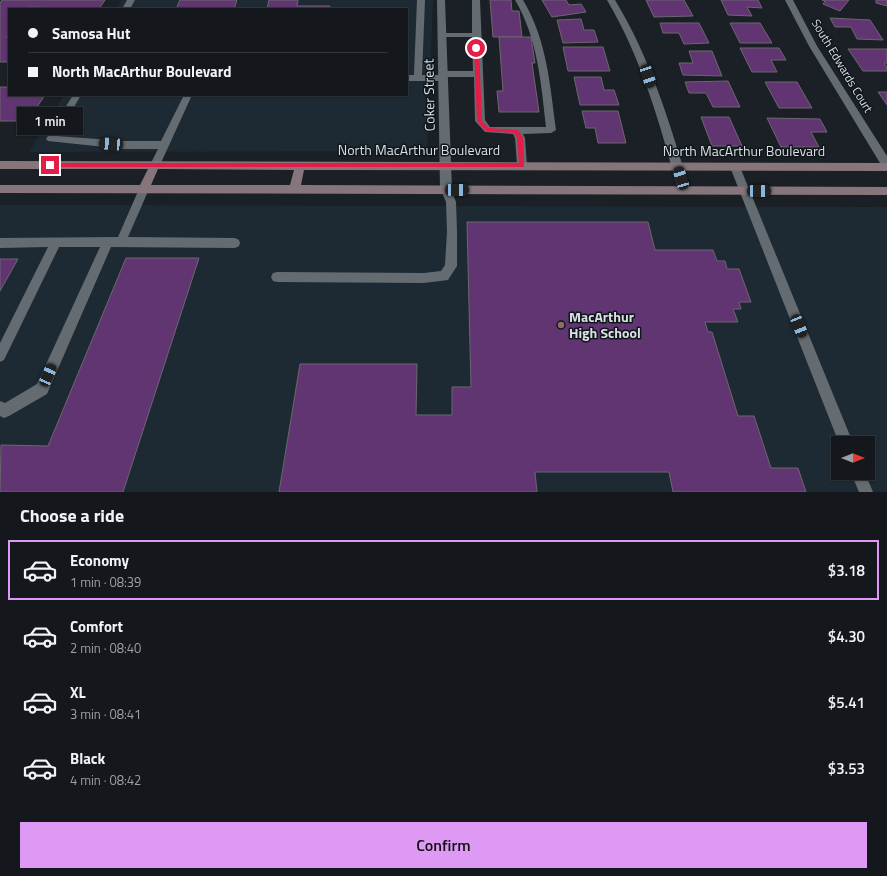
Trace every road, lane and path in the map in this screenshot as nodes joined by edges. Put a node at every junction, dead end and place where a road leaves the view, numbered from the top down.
1 (420, 0) edge
2 (441, 0) edge
3 (476, 0) edge
4 (519, 0) edge
5 (611, 0) edge
6 (789, 0) edge
7 (442, 35) junction
8 (476, 35) junction
9 (477, 74) junction
10 (443, 76) junction
11 (408, 78) edge
12 (418, 78) junction
13 (76, 96) edge
14 (188, 96) edge
15 (516, 131) junction
16 (165, 145) junction
17 (0, 165) edge
18 (155, 165) junction
19 (522, 165) junction
20 (300, 166) junction
21 (445, 166) junction
22 (677, 166) junction
23 (887, 166) edge
24 (735, 167) junction
25 (0, 189) edge
26 (144, 189) junction
27 (295, 189) junction
28 (446, 190) junction
29 (684, 190) junction
30 (745, 191) junction
31 (887, 191) edge
32 (108, 241) junction
33 (56, 242) junction
34 (121, 242) junction
35 (0, 243) edge
36 (235, 243) dead end
37 (277, 277) dead end
38 (0, 356) edge
39 (0, 408) edge
40 (843, 436) edge
41 (861, 480) edge
42 (866, 492) edge

1 - 12 lane
2 - 7 street, Coker Street
3 - 8 lane
4 - 15 lane
5 - 22 street
6 - 23 street, South Edwards Court
7 - 8 lane
7 - 10 street, Coker Street
8 - 9 lane
9 - 10 lane
9 - 15 lane
10 - 12 lane
10 - 21 street, Coker Street
11 - 12 lane
13 - 16 lane
14 - 16 lane
15 - 19 lane
16 - 18 lane
17 - 18 main road, North MacArthur Boulevard
18 - 20 main road, North MacArthur Boulevard
18 - 26 main road
19 - 21 main road, North MacArthur Boulevard
19 - 22 main road, North MacArthur Boulevard
20 - 21 main road, North MacArthur Boulevard
20 - 27 main road
21 - 28 street, Coker Street
22 - 24 main road, North MacArthur Boulevard
22 - 29 street
23 - 24 main road, North MacArthur Boulevard
24 - 30 lane
25 - 26 main road
26 - 27 main road
26 - 34 lane
27 - 28 main road
28 - 29 main road
28 - 37 lane
29 - 30 main road
30 - 31 main road
30 - 40 lane
32 - 33 lane
32 - 34 lane
32 - 39 lane
33 - 35 lane
33 - 38 lane
34 - 36 lane
41 - 42 lane

